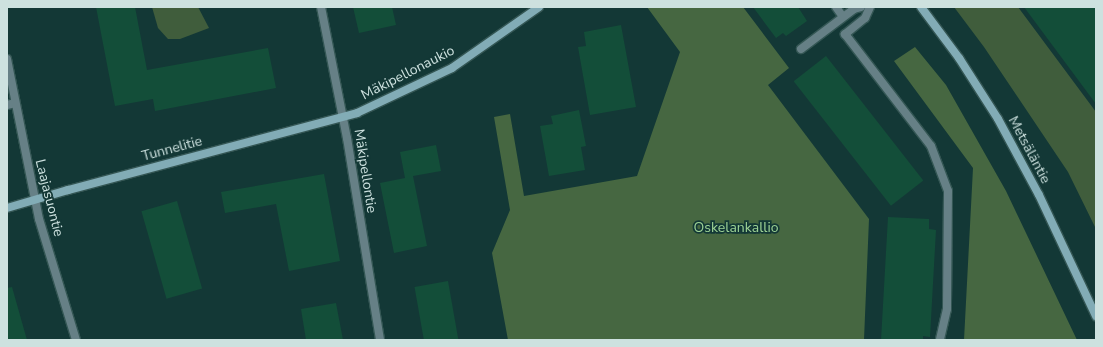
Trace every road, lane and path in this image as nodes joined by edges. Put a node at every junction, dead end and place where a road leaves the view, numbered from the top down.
1 (321, 7) edge
2 (539, 7) edge
3 (836, 7) edge
4 (861, 7) edge
5 (870, 7) edge
6 (921, 7) edge
7 (843, 17) junction
8 (802, 49) dead end
9 (7, 59) edge
10 (11, 104) edge
11 (343, 118) junction
12 (34, 200) junction
13 (7, 208) edge
14 (1096, 316) edge
15 (940, 339) edge
16 (76, 340) edge
17 (380, 340) edge

1 - 11 street, Mäkipellontie
2 - 11 street, Mäkipellonaukio
3 - 7 street
4 - 7 street
5 - 15 street
6 - 14 street, Metsäläntie
7 - 8 street
9 - 10 street, Laajasuontie
10 - 12 street, Laajasuontie
11 - 12 street, Tunnelitie
11 - 17 street, Mäkipellontie
12 - 13 street, Tunnelitie
12 - 16 street, Laajasuontie

